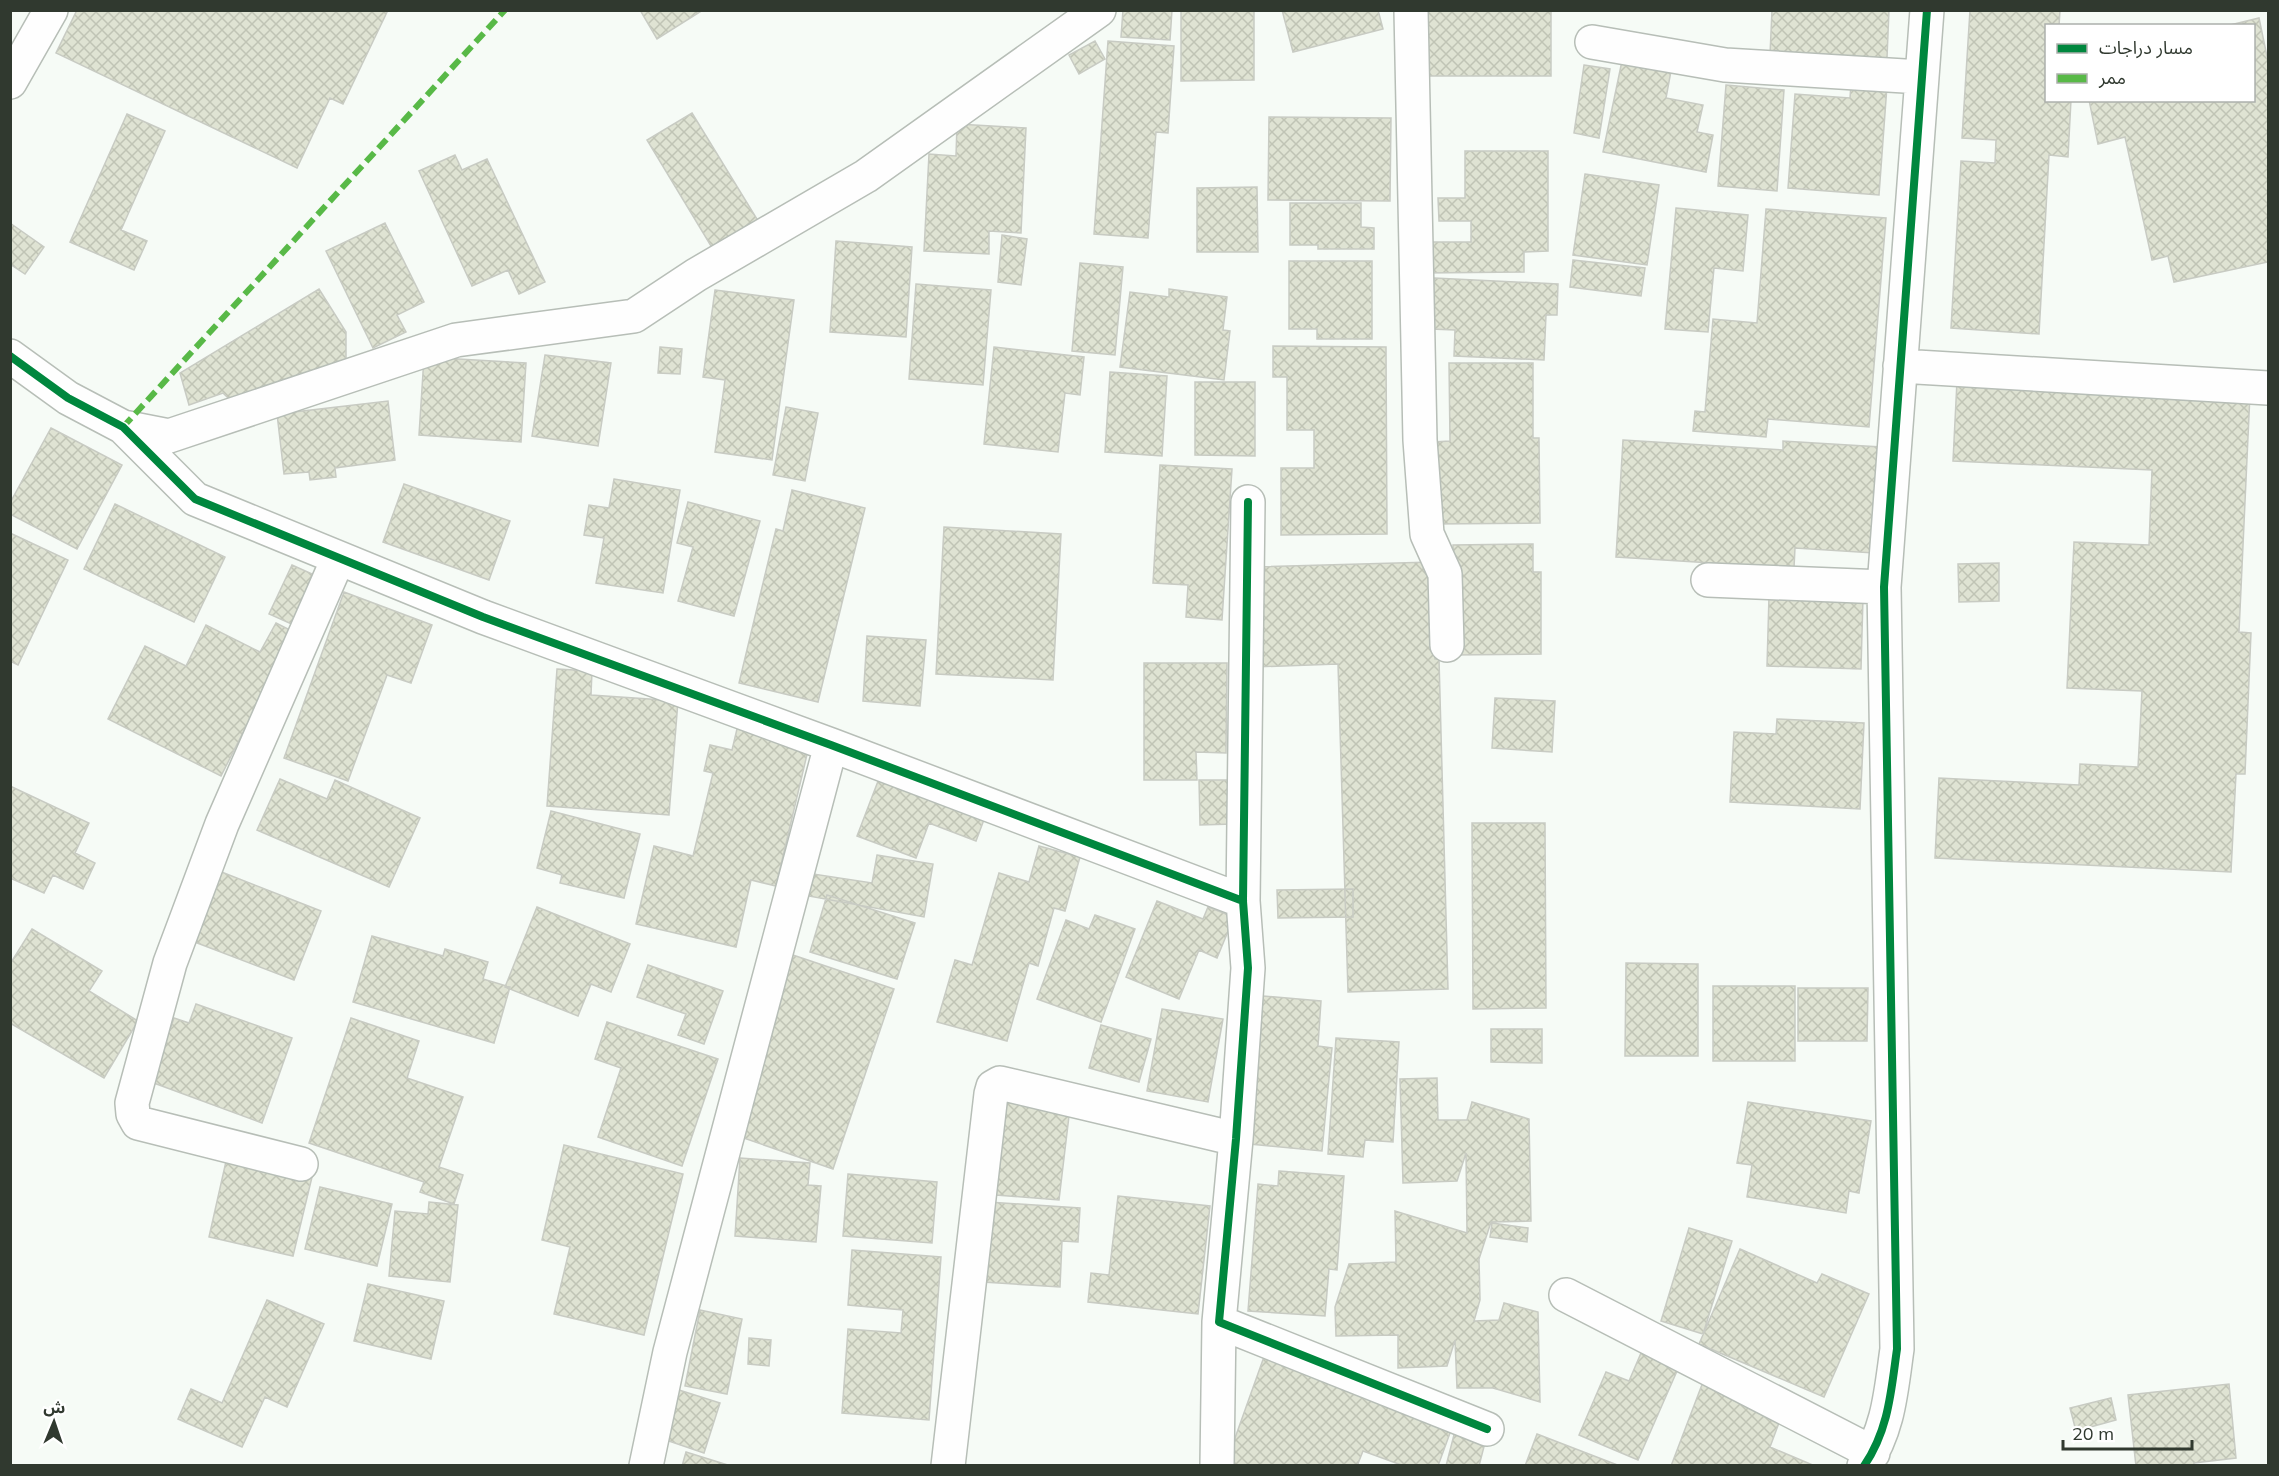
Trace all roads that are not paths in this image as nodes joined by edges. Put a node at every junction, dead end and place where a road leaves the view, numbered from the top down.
1 (51, 10) edge
2 (1099, 10) edge
3 (1411, 10) edge
4 (1927, 10) edge
5 (1592, 42) dead end
6 (1921, 77) junction
7 (10, 82) edge
8 (10, 356) edge
9 (1900, 366) junction
10 (2268, 388) edge
11 (123, 427) junction
12 (1248, 502) dead end
13 (338, 559) junction
14 (1708, 580) dead end
15 (1884, 588) junction
16 (1447, 645) dead end
17 (831, 745) junction
18 (1243, 901) junction
19 (1236, 1139) junction
20 (301, 1164) dead end
21 (1566, 1295) dead end
22 (1219, 1322) junction
23 (1487, 1429) dead end
24 (1868, 1459) edge
25 (646, 1466) edge
26 (948, 1466) edge
27 (1217, 1466) edge

1 - 7 street
2 - 11 street
3 - 16 street
4 - 6 street
5 - 6 street
6 - 9 street
8 - 11 street
9 - 10 street
9 - 15 street
11 - 13 street
12 - 18 street
13 - 17 street
13 - 20 street
14 - 15 street
15 - 24 street
17 - 18 street
17 - 25 street
18 - 19 street
19 - 22 street
19 - 26 street
21 - 24 street
22 - 23 street
22 - 27 street

